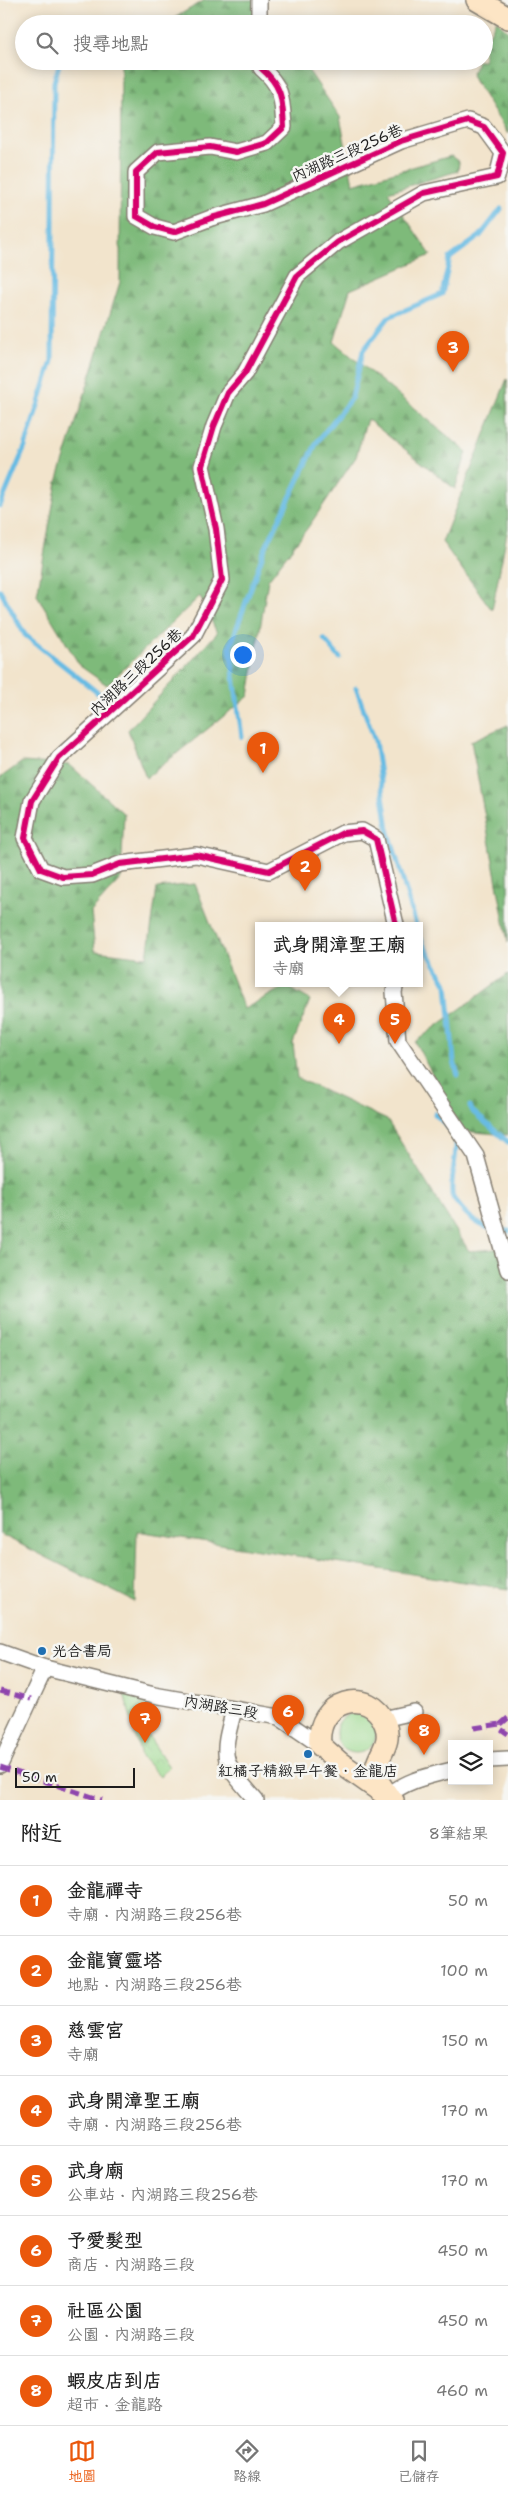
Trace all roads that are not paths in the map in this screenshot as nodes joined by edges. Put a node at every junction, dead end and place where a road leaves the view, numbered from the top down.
1 (259, 0) edge
2 (477, 0) edge
3 (259, 15) edge
4 (508, 18) edge
5 (263, 70) edge
6 (395, 922) edge
7 (395, 987) edge
8 (508, 1270) edge
9 (0, 1652) edge
10 (45, 1668) junction
11 (234, 1710) junction
12 (414, 1712) dead end
13 (382, 1719) junction
14 (320, 1745) junction
15 (508, 1759) edge
16 (493, 1760) edge
17 (0, 1765) edge
18 (448, 1771) edge
19 (390, 1798) edge
20 (256, 1800) edge

1 - 3 street
2 - 4 street
5 - 6 street, 內湖路三段256巷
7 - 8 street
9 - 10 street, 內湖路三段
10 - 11 street, 內湖路三段
10 - 17 street
11 - 14 street, 內湖路三段
11 - 20 street
12 - 13 street
13 - 14 street
13 - 19 street
14 - 19 street
15 - 16 street
18 - 19 street

